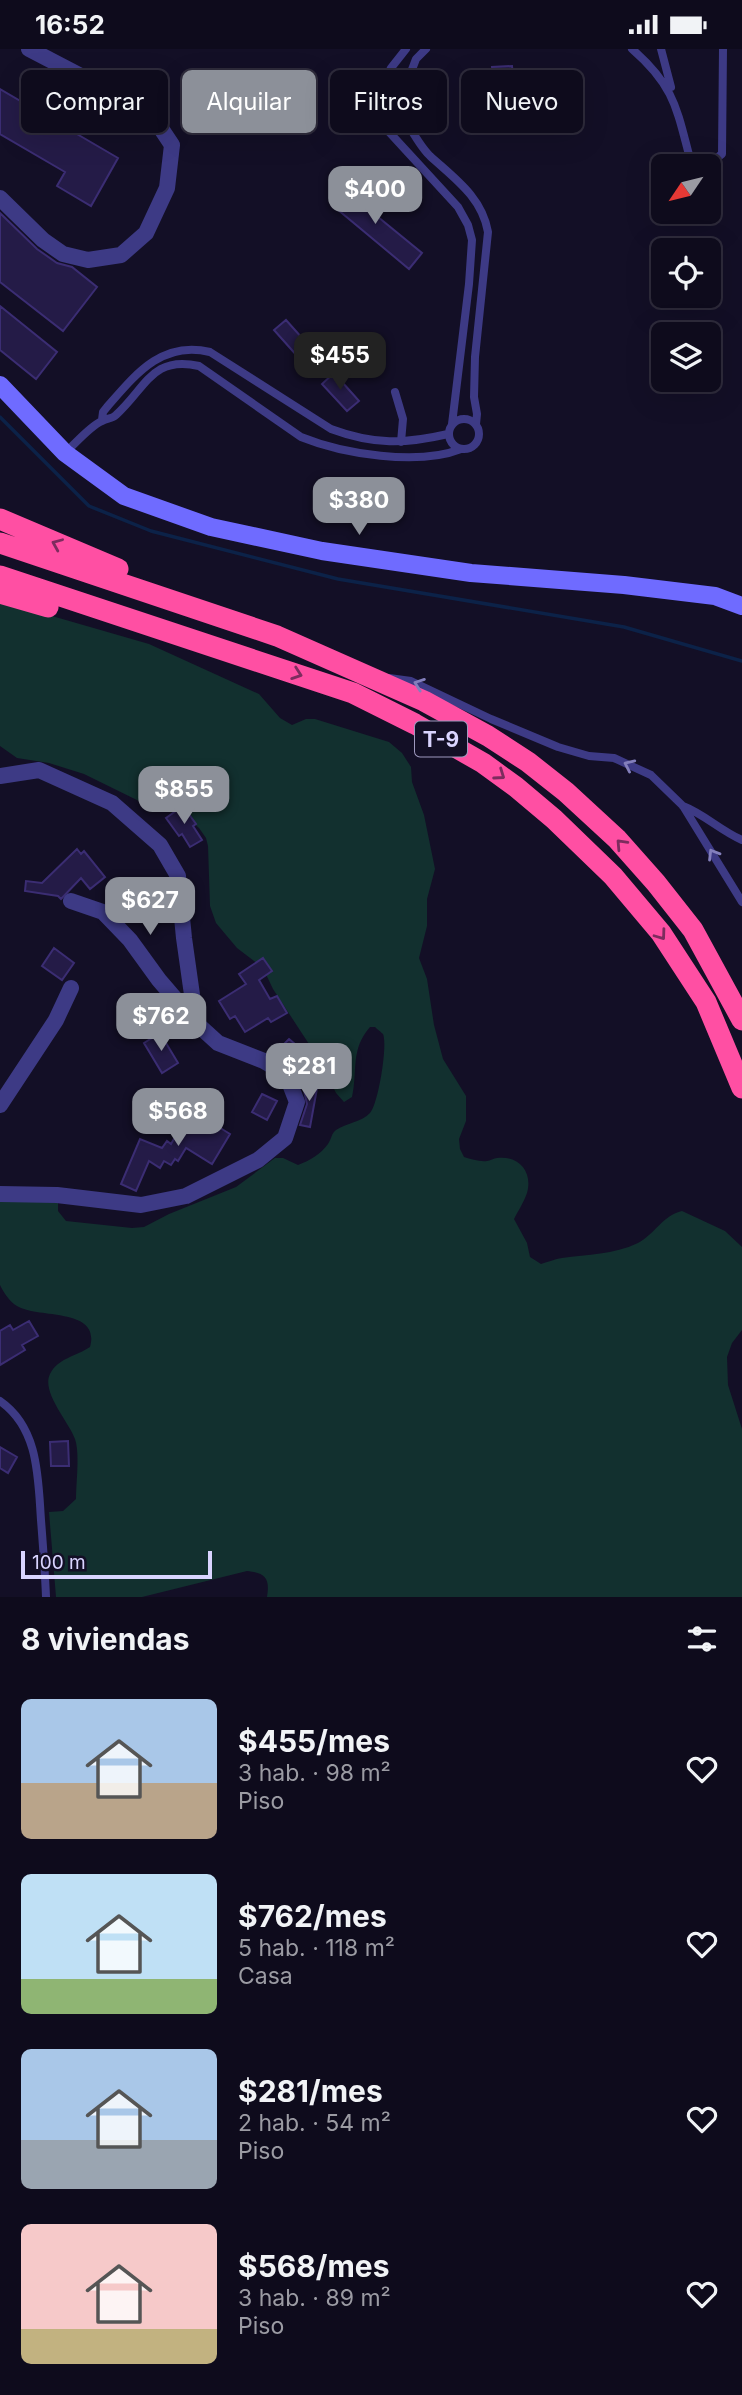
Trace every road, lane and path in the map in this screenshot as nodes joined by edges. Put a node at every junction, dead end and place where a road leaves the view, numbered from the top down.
1 (29, 49) edge
2 (406, 49) edge
3 (426, 49) edge
4 (635, 49) edge
5 (661, 49) edge
6 (723, 49) edge
7 (390, 70) edge
8 (412, 70) edge
9 (673, 97) junction
10 (390, 133) edge
11 (416, 133) edge
12 (689, 154) edge
13 (721, 155) edge
14 (0, 198) edge
15 (0, 386) edge
16 (395, 392) dead end
17 (102, 420) junction
18 (452, 424) junction
19 (476, 424) junction
20 (448, 434) junction
21 (401, 442) junction
22 (461, 449) junction
23 (65, 453) junction
24 (0, 519) edge
25 (0, 543) edge
26 (0, 576) edge
27 (0, 593) edge
28 (742, 606) edge
29 (277, 636) junction
30 (264, 662) junction
31 (372, 678) junction
32 (0, 776) edge
33 (683, 806) junction
34 (742, 840) edge
35 (71, 901) dead end
36 (742, 902) edge
37 (71, 988) dead end
38 (742, 1020) edge
39 (196, 1023) junction
40 (742, 1088) edge
41 (0, 1105) edge
42 (0, 1193) edge
43 (0, 1401) edge
44 (46, 1597) edge

1 - 14 street
2 - 7 lane
3 - 8 lane
4 - 9 lane
5 - 9 lane
6 - 13 lane
9 - 12 lane
10 - 18 lane
11 - 19 lane
15 - 23 main road
16 - 21 lane
17 - 21 lane
17 - 22 lane
17 - 23 lane
18 - 19 lane
18 - 20 lane
19 - 22 lane
20 - 21 lane
20 - 22 lane
23 - 28 main road
29 -> 24 highway
25 - 29 highway, T-9
26 - 30 highway, T-9
27 - 30 highway
29 - 31 highway, T-9
30 -> 40 highway, T-9
33 -> 31 lane
38 -> 31 highway, T-9
32 - 39 street
33 - 34 lane
36 -> 33 lane
35 - 39 street
37 - 41 street
39 - 42 street
43 - 44 lane

